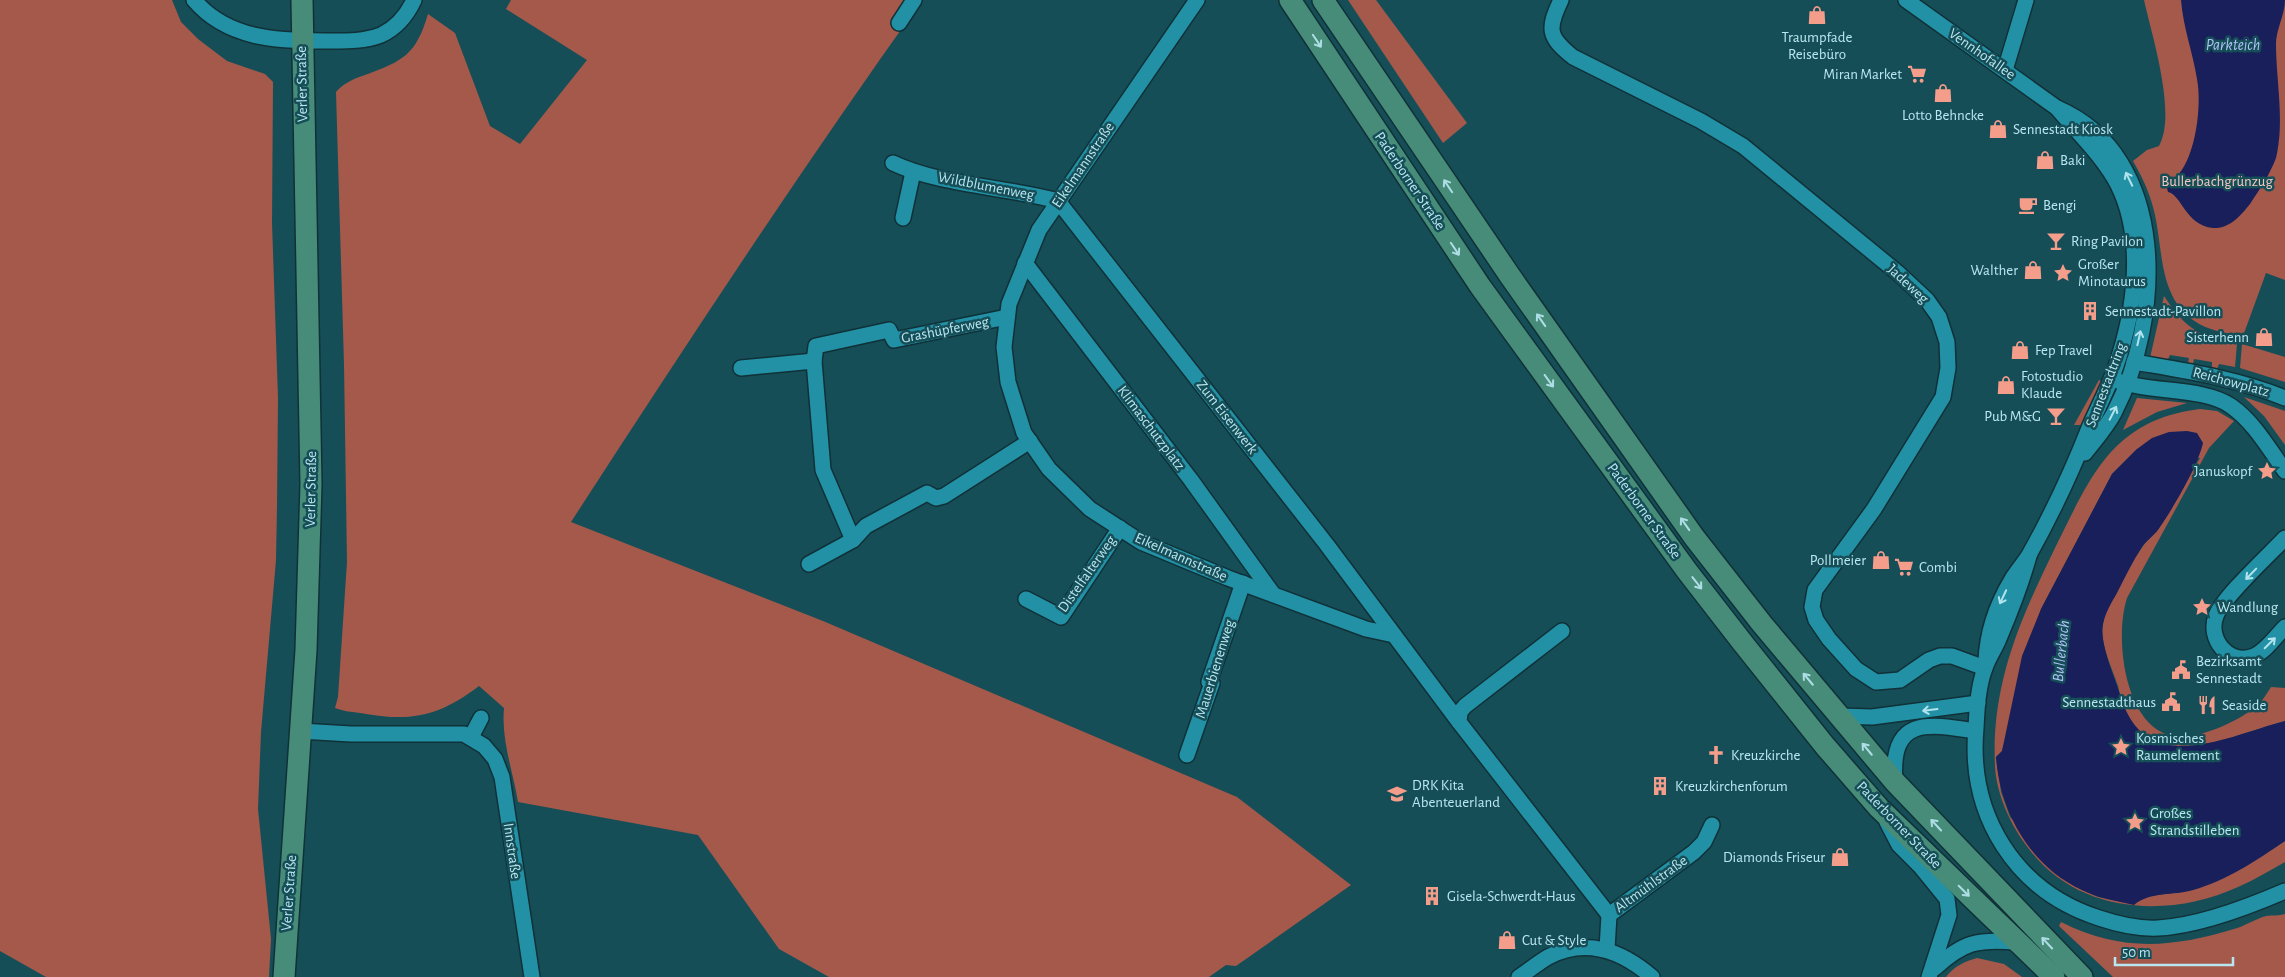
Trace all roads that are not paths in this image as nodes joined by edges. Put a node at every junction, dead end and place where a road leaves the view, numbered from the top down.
1 (194, 0) edge
2 (302, 0) edge
3 (414, 0) edge
4 (914, 0) edge
5 (1197, 0) edge
6 (1290, 0) edge
7 (1323, 0) edge
8 (1560, 0) edge
9 (1906, 0) edge
10 (2026, 0) edge
11 (899, 23) dead end
12 (302, 41) junction
13 (2004, 70) junction
14 (2057, 108) junction
15 (893, 162) dead end
16 (913, 172) junction
17 (1058, 201) junction
18 (903, 218) dead end
19 (1025, 263) junction
20 (1007, 317) junction
21 (814, 361) junction
22 (2134, 362) junction
23 (740, 368) dead end
24 (2177, 368) junction
25 (2112, 379) junction
26 (2126, 384) junction
27 (2171, 391) junction
28 (2285, 398) edge
29 (1030, 441) junction
30 (2074, 466) junction
31 (2285, 471) edge
32 (1120, 528) junction
33 (2285, 538) edge
34 (853, 540) junction
35 (809, 564) dead end
36 (1243, 583) junction
37 (1273, 594) junction
38 (1026, 599) dead end
39 (2285, 627) edge
40 (1562, 631) dead end
41 (1394, 635) junction
42 (1985, 668) junction
43 (1978, 703) junction
44 (1839, 716) junction
45 (481, 718) dead end
46 (1459, 722) junction
47 (300, 731) junction
48 (1975, 731) junction
49 (471, 737) junction
50 (1187, 755) dead end
51 (1895, 782) junction
52 (1879, 808) junction
53 (1712, 825) dead end
54 (2285, 891) edge
55 (1609, 915) junction
56 (2015, 942) junction
57 (1607, 950) junction
58 (1930, 974) edge
59 (284, 977) edge
60 (532, 977) edge
61 (1518, 977) edge
62 (1652, 977) edge
63 (2054, 977) edge
64 (2082, 977) edge

1 - 12 street
2 - 12 main road, Verler Straße
3 - 12 street
4 - 11 street
5 - 17 street, Eikelmannstraße
6 -> 52 main road, Paderborner Straße
44 -> 7 main road, Paderborner Straße
8 - 42 street, Jadeweg
9 - 13 street, Vennhofallee
10 - 13 street
12 - 47 main road, Verler Straße
13 - 14 street, Vennhofallee
22 -> 14 street, Sennestadtring
14 - 25 street, Sennestadtring
15 - 16 street, Wildblumenweg
16 - 17 street, Wildblumenweg
16 - 18 street
17 - 19 street, Eikelmannstraße
17 - 41 street, Zum Eisenwerk
19 - 20 street, Eikelmannstraße
19 - 37 street, Klimaschutzplatz
20 - 21 street, Grashüpferweg
20 - 29 street, Eikelmannstraße
21 - 23 street
21 - 34 street
22 - 24 street, Reichowplatz
22 - 26 street, Sennestadtring
24 - 27 street, Reichowplatz
24 - 28 street, Reichowplatz
25 - 26 street
25 - 30 street, Sennestadtring
26 - 27 street
30 -> 26 street, Sennestadtring
27 - 31 street
29 - 32 street, Eikelmannstraße
29 - 34 street
30 - 42 street, Sennestadtring
32 - 36 street, Eikelmannstraße
32 - 38 street, Distelfalterweg
33 -> 39 street
34 - 35 street
36 - 37 street, Eikelmannstraße
36 - 50 street, Mauerbienenweg
37 - 41 street, Eikelmannstraße
40 - 46 street
41 - 46 street
42 - 43 street, Sennestadtring
43 -> 44 street
43 - 48 street, Sennestadtring
51 -> 44 main road, Paderborner Straße
45 - 49 street
46 - 55 street
47 - 49 street
47 - 59 main road, Verler Straße
48 - 51 street
48 - 54 street, Sennestadtring
49 - 60 street, Innstraße
64 -> 51 main road, Paderborner Straße
52 -> 56 main road, Paderborner Straße
52 - 58 street
53 - 55 street, Altmühlstraße
55 - 57 street, Altmühlstraße
56 - 58 street
56 - 63 main road, Paderborner Straße
57 - 61 street
57 - 62 street

